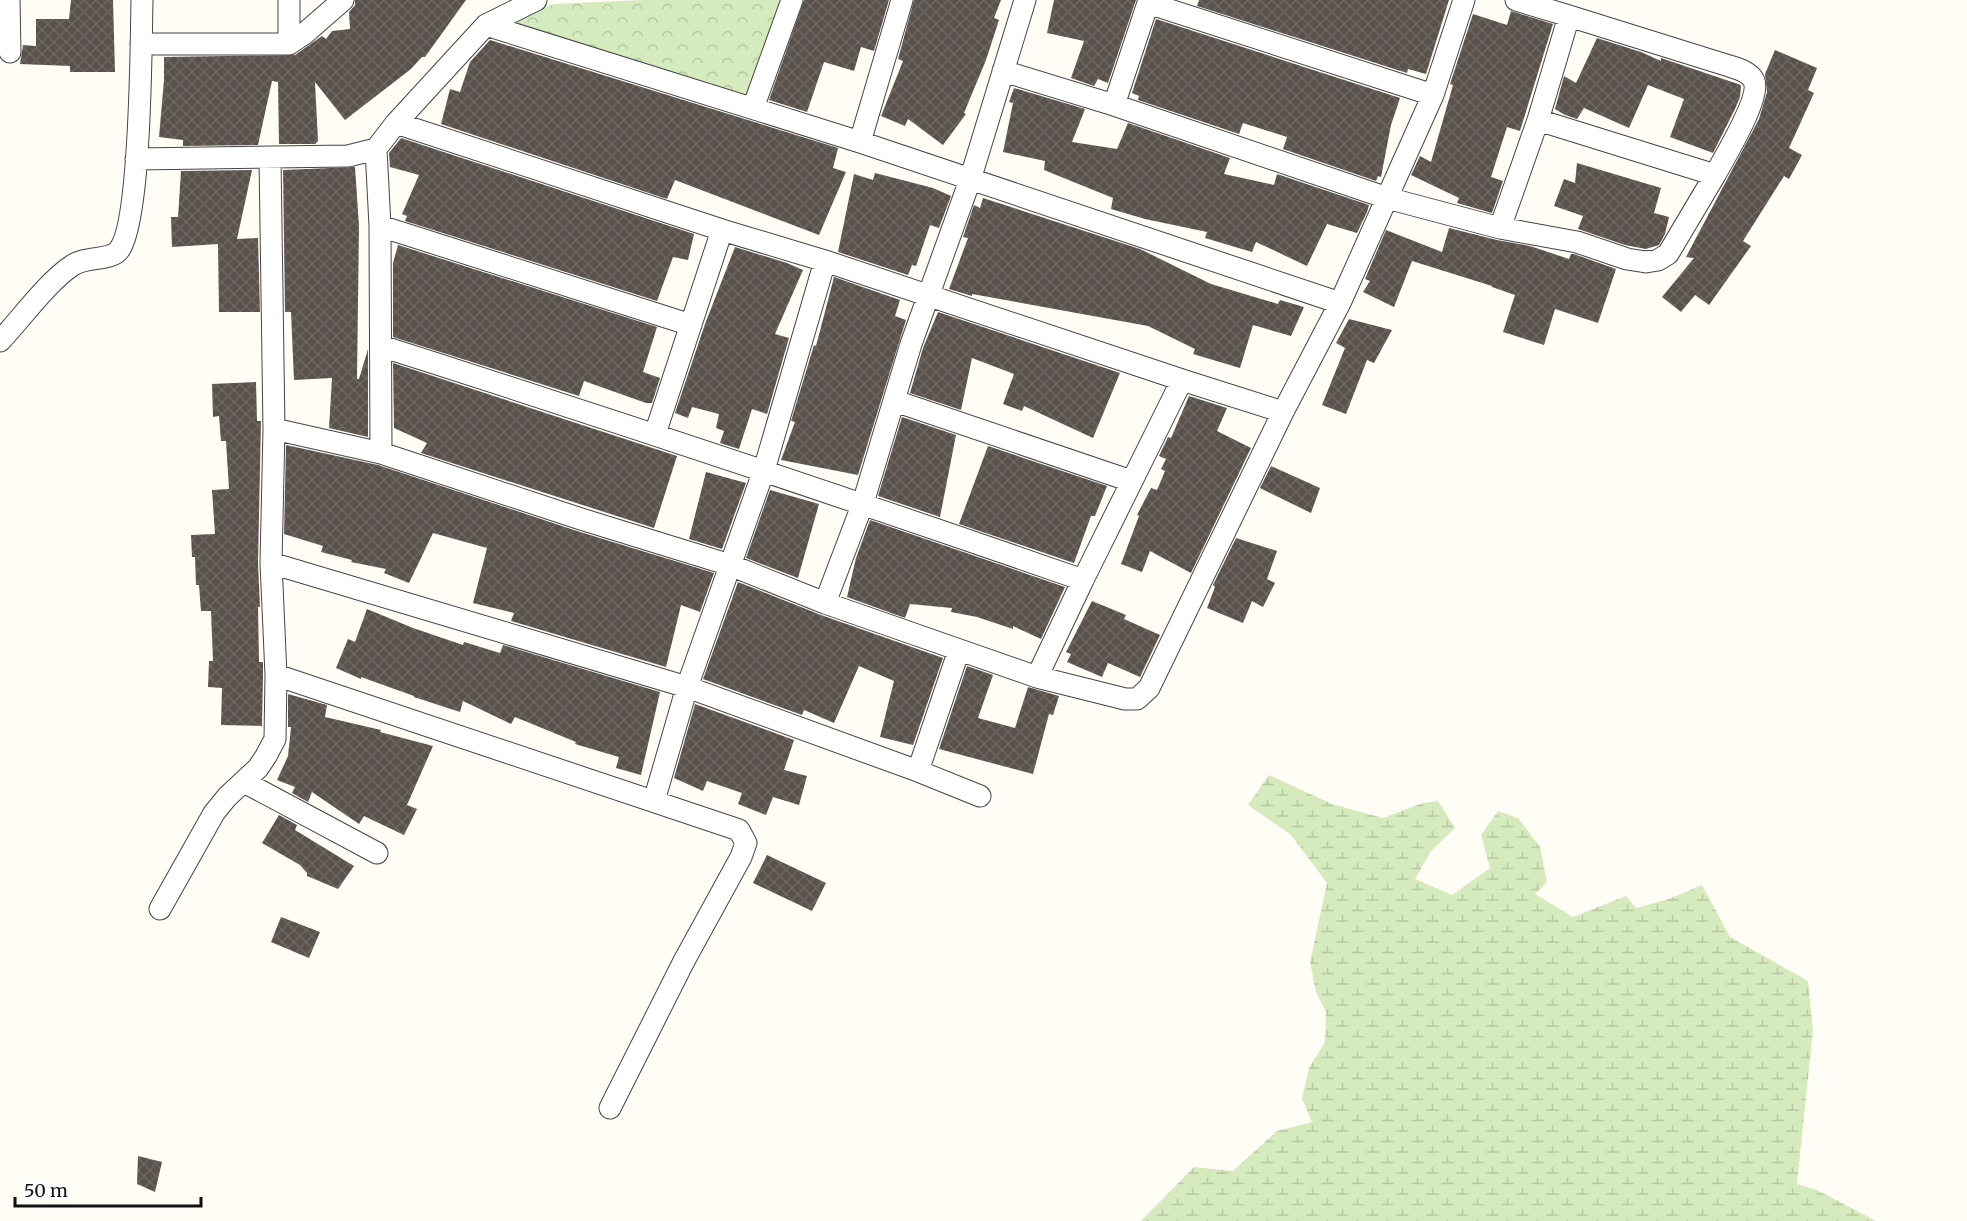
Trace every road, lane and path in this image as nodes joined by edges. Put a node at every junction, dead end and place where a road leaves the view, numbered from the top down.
1 (9, 0) edge
2 (142, 0) edge
3 (289, 0) edge
4 (343, 0) edge
5 (536, 0) edge
6 (792, 0) edge
7 (902, 0) edge
8 (1025, 0) edge
9 (1464, 0) edge
10 (1516, 0) edge
11 (1149, 2) edge
12 (1569, 16) junction
13 (486, 25) junction
14 (141, 44) junction
15 (289, 44) junction
16 (10, 52) dead end
17 (1003, 71) junction
18 (1433, 95) junction
19 (1113, 105) junction
20 (753, 108) junction
21 (1538, 120) junction
22 (396, 123) junction
23 (860, 142) junction
24 (376, 149) junction
25 (270, 158) junction
26 (136, 159) junction
27 (1715, 175) junction
28 (970, 180) junction
29 (1387, 198) junction
30 (380, 226) junction
31 (1500, 228) junction
32 (722, 230) junction
33 (825, 261) junction
34 (927, 297) junction
35 (1340, 303) junction
36 (691, 325) junction
37 (0, 341) edge
38 (381, 346) junction
39 (1182, 381) junction
40 (895, 402) junction
41 (1283, 412) junction
42 (274, 429) junction
43 (655, 434) junction
44 (381, 453) junction
45 (764, 470) junction
46 (1131, 481) junction
47 (863, 503) junction
48 (272, 563) junction
49 (730, 565) junction
50 (1083, 580) junction
51 (825, 603) junction
52 (959, 650) junction
53 (276, 675) junction
54 (1037, 677) junction
55 (687, 687) junction
56 (918, 771) junction
57 (244, 782) junction
58 (980, 796) dead end
59 (654, 801) junction
60 (377, 852) dead end
61 (160, 909) dead end
62 (610, 1108) dead end

1 - 16 street
2 - 14 street
3 - 15 street
4 - 15 street
5 - 13 street
6 - 20 street
7 - 23 street
8 - 17 street
9 - 18 street
10 - 12 street
11 - 18 street
11 - 19 street
12 - 21 street
12 - 27 street
13 - 20 street
13 - 22 street
14 - 15 street
14 - 26 street
17 - 19 street
17 - 28 street
18 - 29 street
19 - 29 street
20 - 23 street
21 - 27 street
21 - 31 street
22 - 24 street
22 - 32 street
23 - 28 street
24 - 25 street
24 - 30 street
25 - 26 street
25 - 42 street
26 - 37 street
27 - 31 street
28 - 34 street
28 - 35 street
29 - 31 street
29 - 35 street
30 - 36 street
30 - 38 street
32 - 33 street
32 - 36 street
33 - 34 street
33 - 45 street
34 - 39 street
34 - 40 street
35 - 41 street
36 - 43 street
38 - 43 street
38 - 44 street
39 - 41 street
39 - 46 street
40 - 46 street
40 - 47 street
41 - 54 street
42 - 44 street
42 - 48 street
43 - 45 street
44 - 49 street
45 - 47 street
45 - 49 street
46 - 50 street
47 - 50 street
47 - 51 street
48 - 53 street
48 - 55 street
49 - 51 street
49 - 55 street
50 - 54 street
51 - 52 street
52 - 54 street
52 - 56 street
53 - 57 street
53 - 59 street
55 - 56 street
55 - 59 street
56 - 58 street
57 - 60 street
57 - 61 street
59 - 62 street

